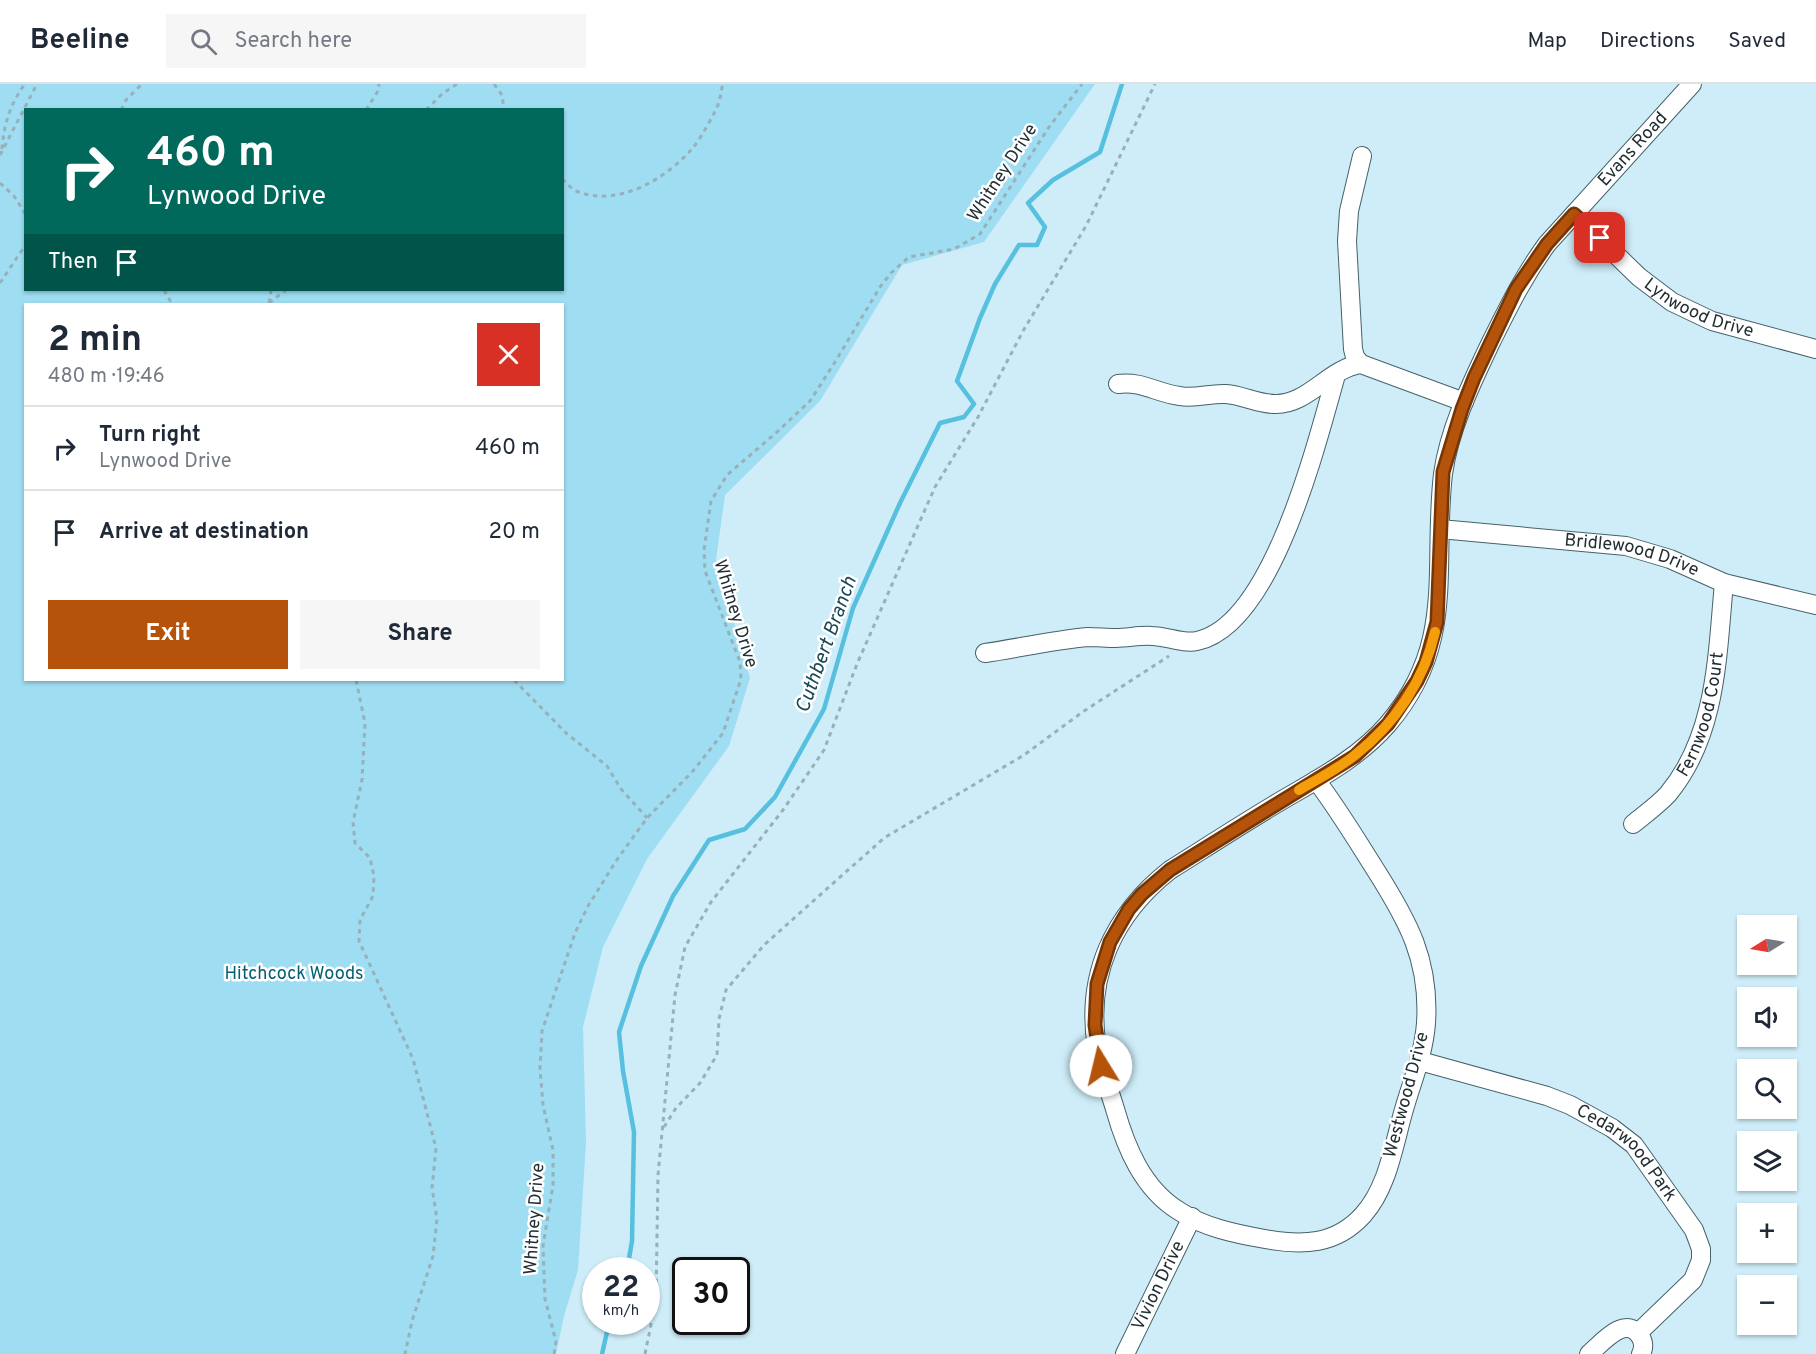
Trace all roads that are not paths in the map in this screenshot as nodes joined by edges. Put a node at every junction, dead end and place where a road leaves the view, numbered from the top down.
1 (1692, 84) edge
2 (1362, 156) dead end
3 (1574, 214) junction
4 (1816, 349) edge
5 (1361, 364) junction
6 (1336, 375) junction
7 (1118, 384) dead end
8 (1464, 402) junction
9 (1440, 529) junction
10 (1724, 583) junction
11 (1816, 605) edge
12 (985, 653) dead end
13 (1316, 780) junction
14 (1633, 824) dead end
15 (1419, 1061) junction
16 (1192, 1217) junction
17 (1638, 1333) junction
18 (1125, 1354) edge
19 (1590, 1354) edge
20 (1641, 1354) edge

1 - 3 street, Evans Road
2 - 5 street
3 - 4 street, Lynwood Drive
3 - 8 street, Evans Road
5 - 6 street
5 - 8 street
6 - 7 street
6 - 12 street
8 - 9 street, Evans Road
9 - 10 street, Bridlewood Drive
9 - 13 street, Evans Road
10 - 11 street, Bridlewood Drive
10 - 14 street, Fernwood Court
13 - 15 street, Westwood Drive
13 - 16 street, Evans Road
15 - 16 street, Westwood Drive
15 - 17 street, Cedarwood Park
16 - 18 street, Vivion Drive
17 - 19 street
17 - 20 street

